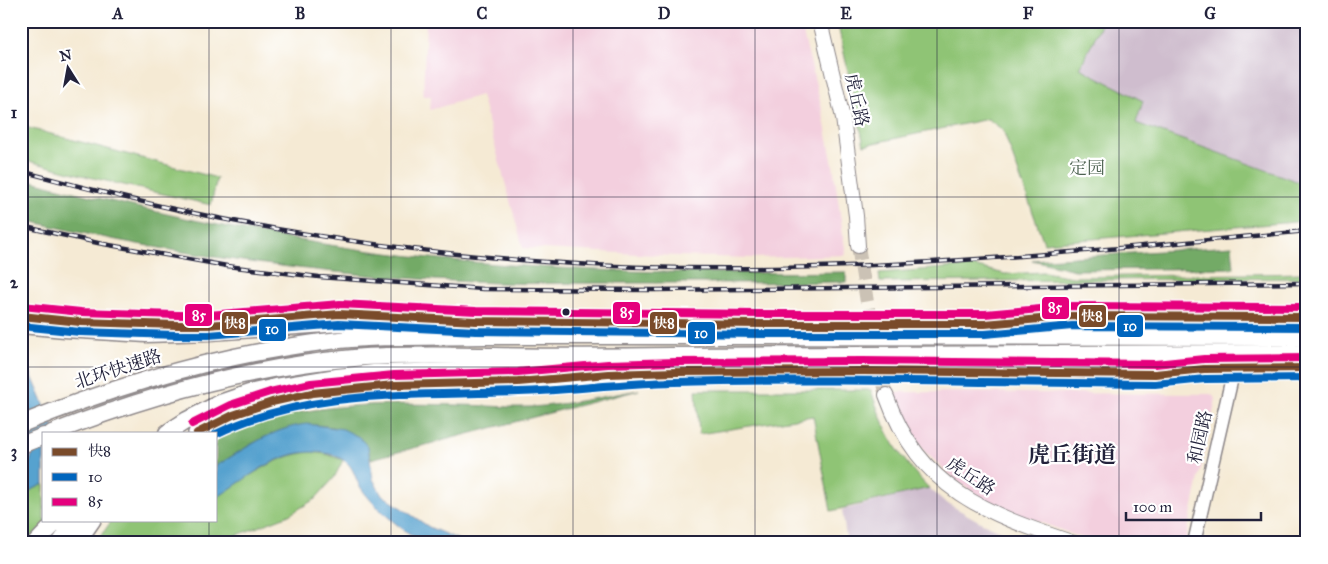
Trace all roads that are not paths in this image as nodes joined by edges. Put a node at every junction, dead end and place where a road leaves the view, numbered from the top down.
1 (820, 21) edge
2 (858, 246) tunnel mouth
3 (21, 316) edge
4 (1307, 317) edge
5 (1307, 324) edge
6 (21, 325) edge
7 (483, 336) junction
8 (1307, 337) edge
9 (1002, 338) junction
10 (919, 353) junction
11 (1307, 353) edge
12 (604, 357) junction
13 (1307, 368) edge
14 (1234, 369) junction
15 (1204, 370) junction
16 (886, 395) tunnel mouth
17 (21, 424) edge
18 (57, 431) edge
19 (169, 432) edge
20 (198, 432) edge
21 (42, 437) edge
22 (21, 445) edge
23 (56, 522) edge
24 (75, 522) edge
25 (92, 522) edge
26 (1048, 539) edge
27 (36, 543) edge
28 (60, 543) edge
29 (77, 543) edge
30 (1074, 543) edge
31 (1194, 543) edge

1 - 2 main road, 虎丘路
3 - 4 main road
5 - 9 highway
6 - 7 highway
7 - 9 highway, 北环快速路
7 - 17 highway, 北环快速路
8 - 9 highway, 北环快速路
10 - 11 highway
10 - 12 highway
10 - 15 highway
12 - 18 highway
12 - 19 highway
13 - 14 main road
14 - 15 main road
14 - 31 street, 和园路
15 - 20 main road
16 - 26 main road, 虎丘路
21 - 22 highway
23 - 27 highway
24 - 28 highway
25 - 29 main road
26 - 30 main road, 虎丘路

